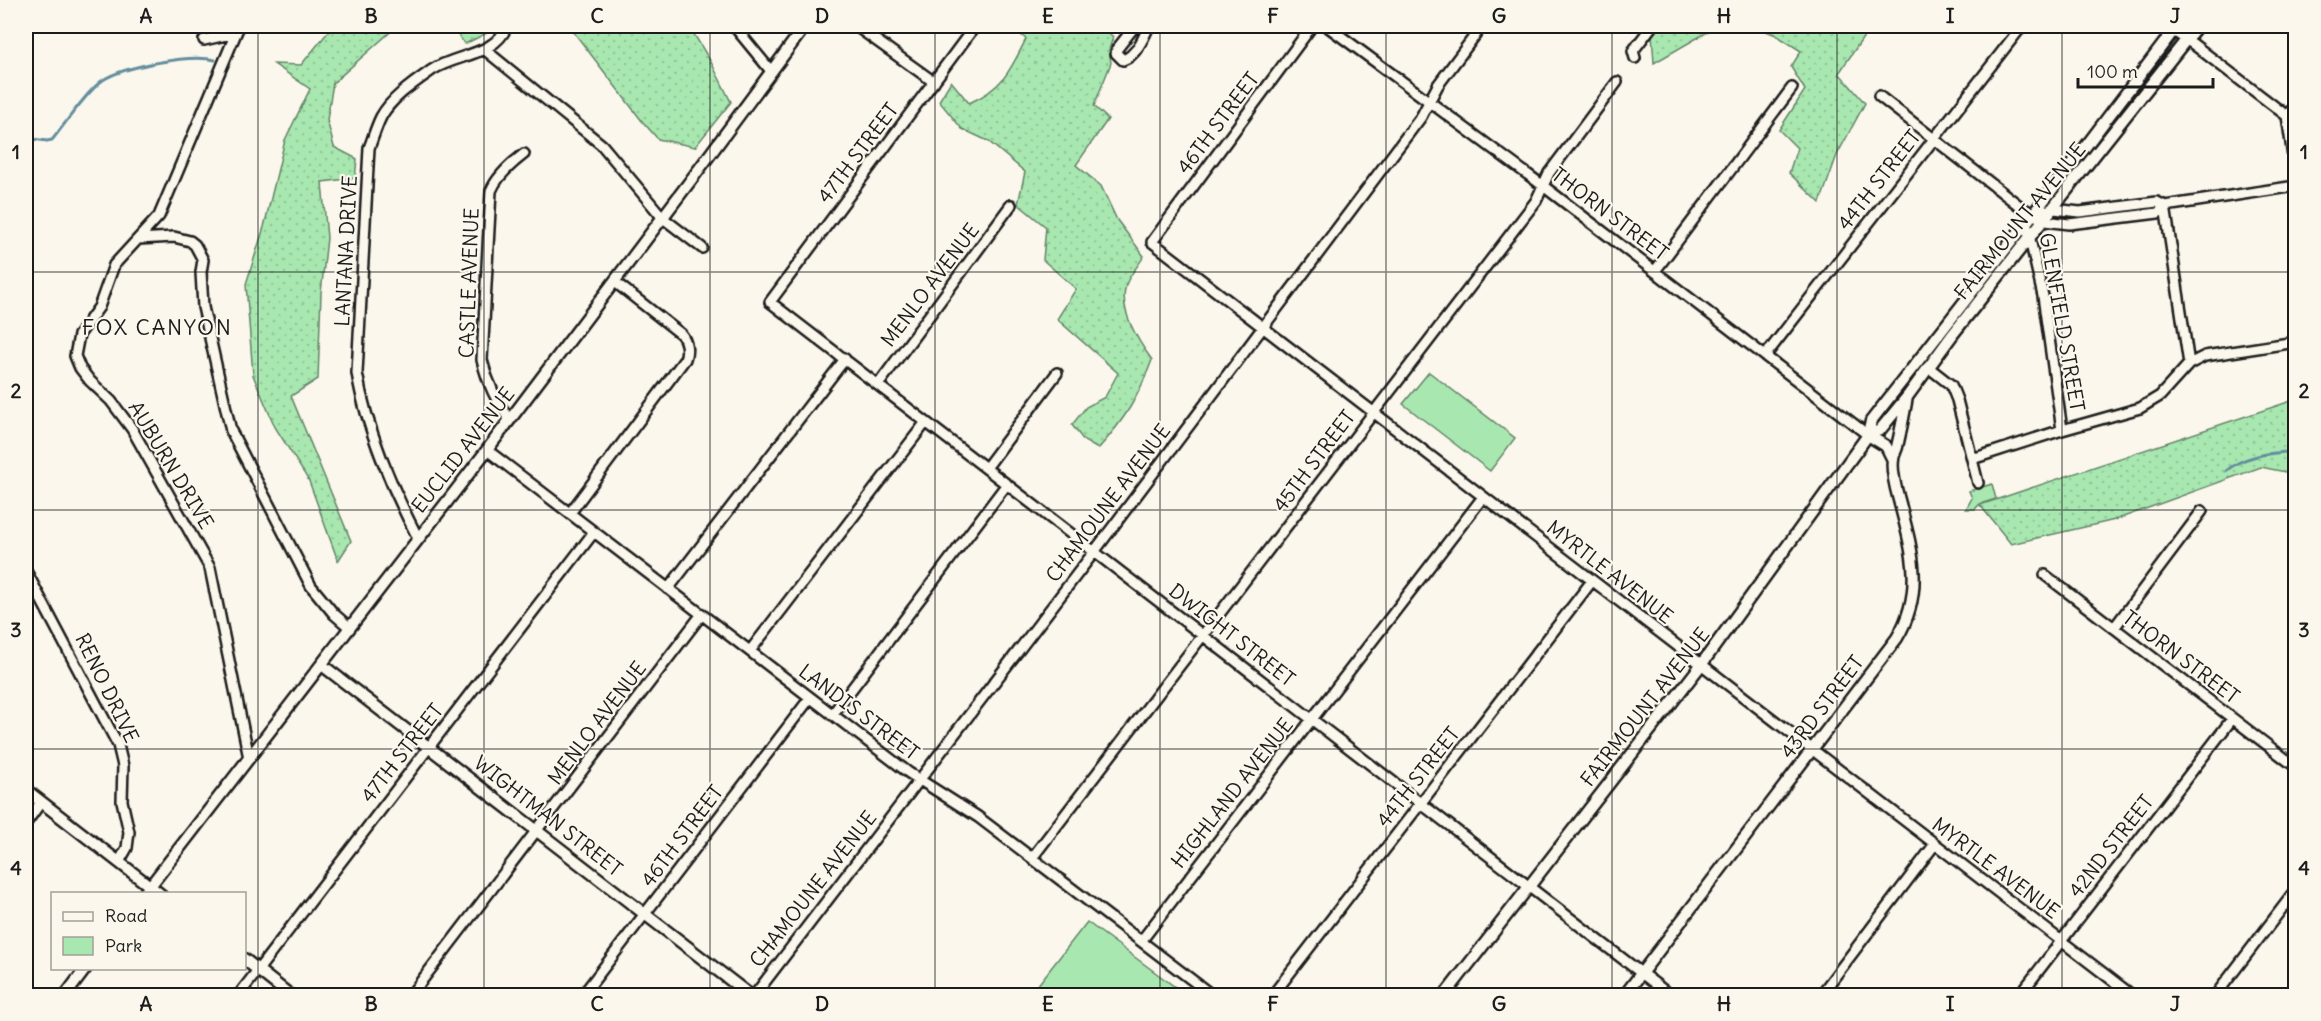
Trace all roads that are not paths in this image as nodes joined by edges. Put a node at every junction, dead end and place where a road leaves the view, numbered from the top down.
1 (507, 26) edge
2 (734, 26) edge
3 (805, 26) edge
4 (856, 26) edge
5 (975, 26) edge
6 (1136, 26) edge
7 (1149, 26) edge
8 (1312, 26) edge
9 (1327, 26) edge
10 (1482, 26) edge
11 (1652, 26) edge
12 (2022, 26) edge
13 (2197, 26) edge
14 (2172, 27) edge
15 (237, 29) edge
16 (2186, 39) junction
17 (204, 40) dead end
18 (484, 49) junction
19 (1635, 58) dead end
20 (771, 71) junction
21 (934, 82) junction
22 (1617, 82) dead end
23 (1792, 88) dead end
24 (1879, 96) dead end
25 (1429, 100) junction
26 (2295, 104) edge
27 (2287, 116) junction
28 (1934, 139) junction
29 (524, 154) dead end
30 (2295, 177) edge
31 (1542, 185) junction
32 (2295, 186) edge
33 (1011, 206) dead end
34 (2165, 206) junction
35 (2054, 208) junction
36 (2030, 217) junction
37 (663, 218) junction
38 (2044, 221) junction
39 (2030, 238) junction
40 (138, 239) junction
41 (1152, 242) joint
42 (702, 248) dead end
43 (1655, 271) junction
44 (615, 282) junction
45 (770, 302) joint
46 (1263, 327) junction
47 (2295, 342) edge
48 (1766, 356) junction
49 (845, 360) junction
50 (2189, 364) junction
51 (1928, 367) junction
52 (1057, 373) dead end
53 (878, 385) junction
54 (1907, 397) junction
55 (1374, 413) junction
56 (510, 420) junction
57 (926, 422) junction
58 (2062, 429) junction
59 (1868, 435) junction
60 (487, 450) junction
61 (1972, 459) junction
62 (1893, 460) junction
63 (986, 468) junction
64 (1978, 483) dead end
65 (1007, 484) junction
66 (1483, 497) junction
67 (2202, 511) dead end
68 (570, 513) junction
69 (594, 532) junction
70 (418, 538) junction
71 (1094, 552) junction
72 (26, 571) edge
73 (2045, 575) dead end
74 (1592, 581) junction
75 (668, 589) junction
76 (702, 614) junction
77 (350, 627) junction
78 (2114, 628) junction
79 (1203, 636) junction
80 (750, 651) junction
81 (322, 664) junction
82 (1701, 665) junction
83 (810, 698) junction
84 (832, 714) junction
85 (1312, 719) junction
86 (2232, 719) junction
87 (429, 747) junction
88 (1812, 750) junction
89 (249, 758) junction
90 (2295, 766) edge
91 (920, 780) junction
92 (26, 790) edge
93 (41, 802) junction
94 (1421, 803) junction
95 (26, 823) edge
96 (537, 830) junction
97 (1935, 844) junction
98 (1032, 858) junction
99 (119, 862) junction
100 (1529, 886) junction
101 (147, 890) edge
102 (2295, 890) edge
103 (646, 914) junction
104 (1142, 940) junction
105 (2061, 941) junction
106 (246, 961) edge
107 (85, 970) edge
108 (258, 970) junction
109 (1641, 973) junction
110 (65, 996) edge
111 (238, 996) edge
112 (291, 996) edge
113 (410, 996) edge
114 (582, 996) edge
115 (753, 996) edge
116 (1213, 996) edge
117 (1272, 996) edge
118 (1444, 996) edge
119 (1624, 996) edge
120 (1671, 996) edge
121 (1820, 996) edge
122 (2019, 996) edge
123 (2133, 996) edge
124 (2215, 996) edge

1 - 18 street, LANTANA DRIVE
2 - 20 street
3 - 20 main road, EUCLID AVENUE
4 - 21 street
5 - 21 street, 47TH STREET
6 - 7 street
8 - 41 street, 46TH STREET
9 - 25 street, THORN STREET
10 - 25 street, CHAMOUNE AVENUE
11 - 19 street
12 - 28 street, 44TH STREET
13 - 16 main road, FAIRMOUNT AVENUE
14 - 16 street
14 - 36 main road, FAIRMOUNT AVENUE
15 - 17 street
15 - 40 street, AUBURN DRIVE
16 - 27 street
16 - 35 main road, FAIRMOUNT AVENUE
18 - 37 street
18 - 70 street, LANTANA DRIVE
20 - 37 main road, EUCLID AVENUE
21 - 45 street, 47TH STREET
22 - 31 street, 45TH STREET
23 - 43 street
24 - 28 street
25 - 31 street, THORN STREET
25 - 46 street, CHAMOUNE AVENUE
26 - 27 street
27 - 30 street
28 - 36 street
28 - 48 street, 44TH STREET
29 - 56 street, CASTLE AVENUE
31 - 43 street, THORN STREET
31 - 55 street, 45TH STREET
32 - 34 street
33 - 53 street, MENLO AVENUE
34 - 35 street
34 - 38 street
34 - 50 street
35 - 36 street
35 - 38 main road, FAIRMOUNT AVENUE
36 - 38 street
36 - 39 street, GLENFIELD STREET
36 - 59 main road, FAIRMOUNT AVENUE
37 - 42 street
37 - 44 main road, EUCLID AVENUE
38 - 39 main road, FAIRMOUNT AVENUE
39 - 51 main road, FAIRMOUNT AVENUE
39 - 58 street, GLENFIELD STREET
40 - 77 street
40 - 89 street, AUBURN DRIVE
41 - 46 street, MYRTLE AVENUE
43 - 48 street, THORN STREET
44 - 56 main road, EUCLID AVENUE
44 - 68 street
45 - 49 street, DWIGHT STREET
46 - 55 street, MYRTLE AVENUE
46 - 71 street, CHAMOUNE AVENUE
47 - 50 street
48 - 59 street, THORN STREET
49 - 53 street, DWIGHT STREET
49 - 75 street
50 - 58 street
51 - 54 main road, FAIRMOUNT AVENUE
51 - 61 street
52 - 63 street
53 - 57 street, DWIGHT STREET
54 - 59 main road, FAIRMOUNT AVENUE
54 - 62 main road, 43RD STREET
55 - 66 street, MYRTLE AVENUE
55 - 79 street, 45TH STREET
56 - 60 main road, EUCLID AVENUE
57 - 63 street, DWIGHT STREET
57 - 80 street
58 - 61 street
59 - 62 main road
59 - 82 main road, FAIRMOUNT AVENUE
60 - 68 street, LANDIS STREET
60 - 70 main road, EUCLID AVENUE
61 - 64 street
62 - 88 main road, 43RD STREET
63 - 65 street, DWIGHT STREET
65 - 71 street, DWIGHT STREET
65 - 84 street
66 - 74 street, MYRTLE AVENUE
66 - 85 street, HIGHLAND AVENUE
67 - 78 street
68 - 69 street, LANDIS STREET
69 - 75 street, LANDIS STREET
69 - 87 street, 47TH STREET
70 - 77 main road, EUCLID AVENUE
71 - 79 street, DWIGHT STREET
71 - 91 street, CHAMOUNE AVENUE
72 - 99 street, RENO DRIVE
73 - 78 street, THORN STREET
74 - 82 street, MYRTLE AVENUE
74 - 94 street, 44TH STREET
75 - 76 street, LANDIS STREET
76 - 80 street, LANDIS STREET
76 - 96 street, MENLO AVENUE
77 - 81 main road, EUCLID AVENUE
78 - 86 street, THORN STREET
79 - 85 street, DWIGHT STREET
79 - 98 street, 45TH STREET
80 - 83 street, LANDIS STREET
81 - 87 main road, WIGHTMAN STREET
81 - 89 main road, EUCLID AVENUE
82 - 88 street, MYRTLE AVENUE
82 - 100 main road, FAIRMOUNT AVENUE
83 - 84 street, LANDIS STREET
83 - 103 street, 46TH STREET
84 - 91 street, LANDIS STREET
85 - 94 street, DWIGHT STREET
85 - 104 street, HIGHLAND AVENUE
86 - 90 street, THORN STREET
86 - 105 street, 42ND STREET
87 - 96 main road, WIGHTMAN STREET
87 - 108 street, 47TH STREET
88 - 97 street, MYRTLE AVENUE
88 - 109 main road, 43RD STREET
89 - 101 main road, EUCLID AVENUE
91 - 98 street, LANDIS STREET
91 - 115 street, CHAMOUNE AVENUE
92 - 93 main road
93 - 95 street
93 - 99 main road
94 - 100 street, DWIGHT STREET
94 - 117 street, 44TH STREET
96 - 103 main road, WIGHTMAN STREET
96 - 113 street, MENLO AVENUE
97 - 105 street, MYRTLE AVENUE
97 - 121 street
98 - 104 street, LANDIS STREET
99 - 101 main road
100 - 109 street, DWIGHT STREET
100 - 118 main road, FAIRMOUNT AVENUE
102 - 124 street
103 - 114 street, 46TH STREET
103 - 115 main road, WIGHTMAN STREET
104 - 116 street, LANDIS STREET
105 - 122 street, 42ND STREET
105 - 123 street, MYRTLE AVENUE
106 - 108 main road
107 - 110 main road
108 - 111 street, 47TH STREET
108 - 112 main road
109 - 119 main road, 43RD STREET
109 - 120 street, DWIGHT STREET

